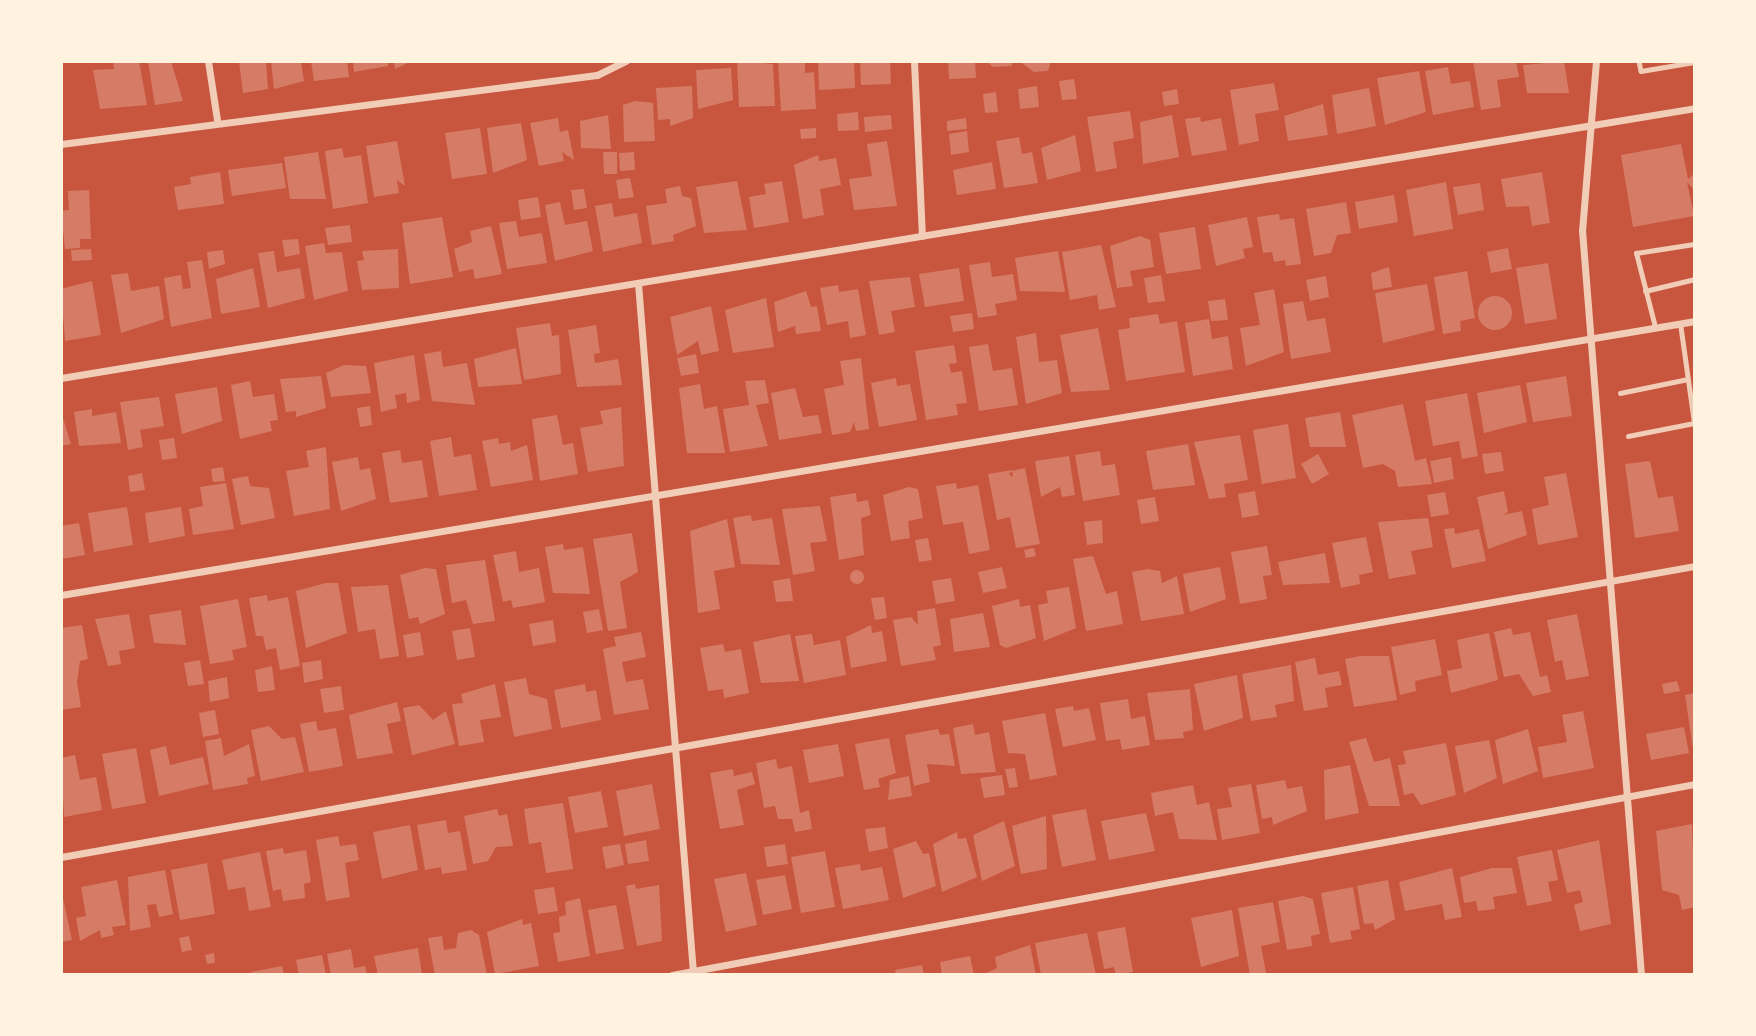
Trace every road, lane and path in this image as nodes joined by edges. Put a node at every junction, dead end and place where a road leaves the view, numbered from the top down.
1 (208, 61) edge
2 (626, 61) edge
3 (914, 61) edge
4 (1597, 61) edge
5 (1639, 61) edge
6 (1695, 62) edge
7 (1695, 108) edge
8 (217, 120) junction
9 (1589, 126) junction
10 (61, 144) edge
11 (922, 236) junction
12 (1695, 244) edge
13 (1695, 279) edge
14 (638, 283) junction
15 (1645, 291) junction
16 (1695, 321) edge
17 (1680, 323) junction
18 (1656, 327) junction
19 (1590, 337) junction
20 (61, 378) edge
21 (1688, 379) junction
22 (1619, 393) dead end
23 (1628, 436) dead end
24 (659, 493) junction
25 (1695, 566) edge
26 (1608, 581) junction
27 (61, 595) edge
28 (674, 748) junction
29 (1695, 784) edge
30 (1624, 797) junction
31 (61, 858) edge
32 (693, 973) edge
33 (672, 975) edge
34 (1641, 975) edge

1 - 8 street
2 - 8 street
3 - 11 street
4 - 9 street
5 - 6 lane
7 - 9 street
8 - 10 street
9 - 11 street
9 - 19 street
11 - 14 street
12 - 15 lane
13 - 15 lane
14 - 20 street
14 - 24 street
15 - 18 lane
16 - 17 street
17 - 18 street
17 - 21 lane
18 - 19 street
19 - 24 street
19 - 26 street
21 - 22 lane
21 - 23 lane
24 - 27 street
24 - 28 street
25 - 26 street
26 - 28 street
26 - 30 street
28 - 31 street
28 - 32 street
29 - 30 street
30 - 32 street
30 - 34 street
32 - 33 street

